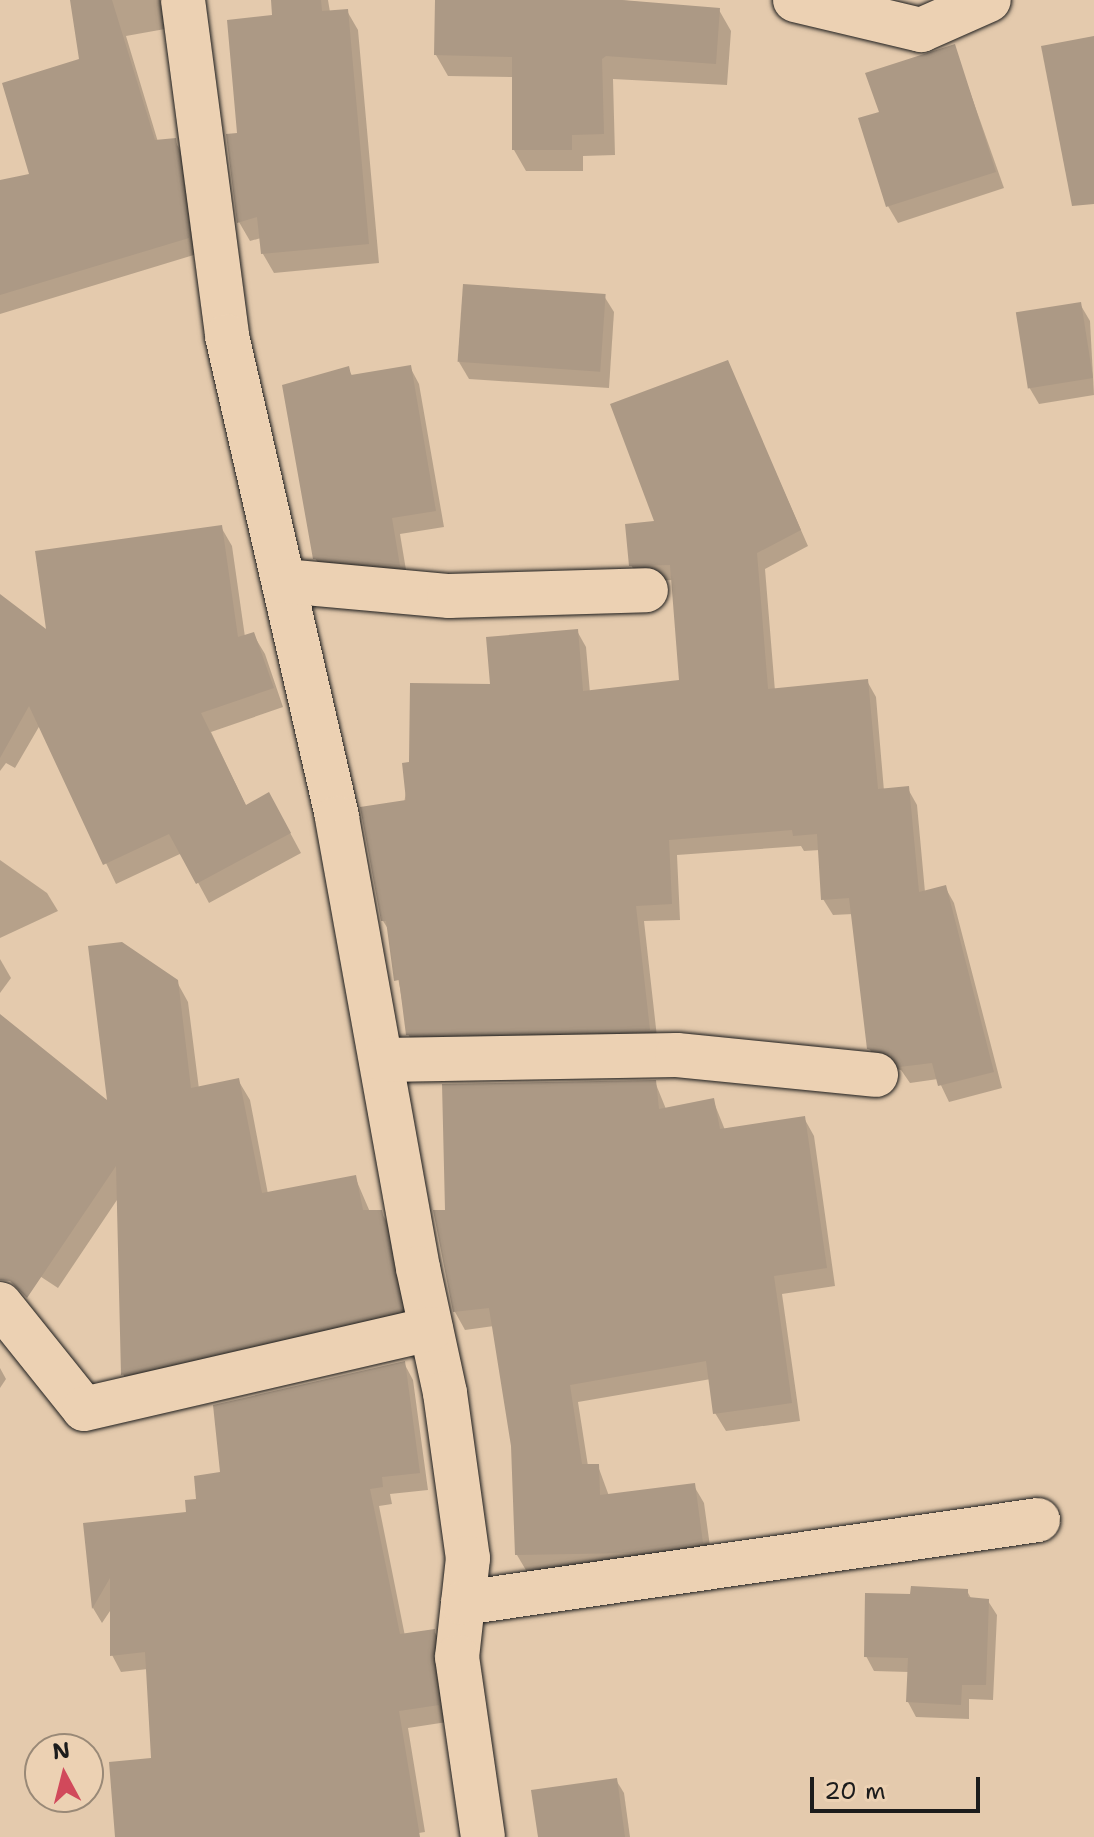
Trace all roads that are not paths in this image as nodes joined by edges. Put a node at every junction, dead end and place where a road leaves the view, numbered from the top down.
1 (183, 0) edge
2 (795, 0) edge
3 (989, 0) edge
4 (284, 581) junction
5 (646, 590) dead end
6 (384, 1060) junction
7 (876, 1075) dead end
8 (0, 1304) edge
9 (431, 1329) junction
10 (1038, 1520) dead end
11 (463, 1603) junction
12 (483, 1837) edge

1 - 4 street
2 - 3 street
4 - 5 street
4 - 6 street
6 - 7 street
6 - 9 street
8 - 9 street
9 - 11 street
10 - 11 street
11 - 12 street

